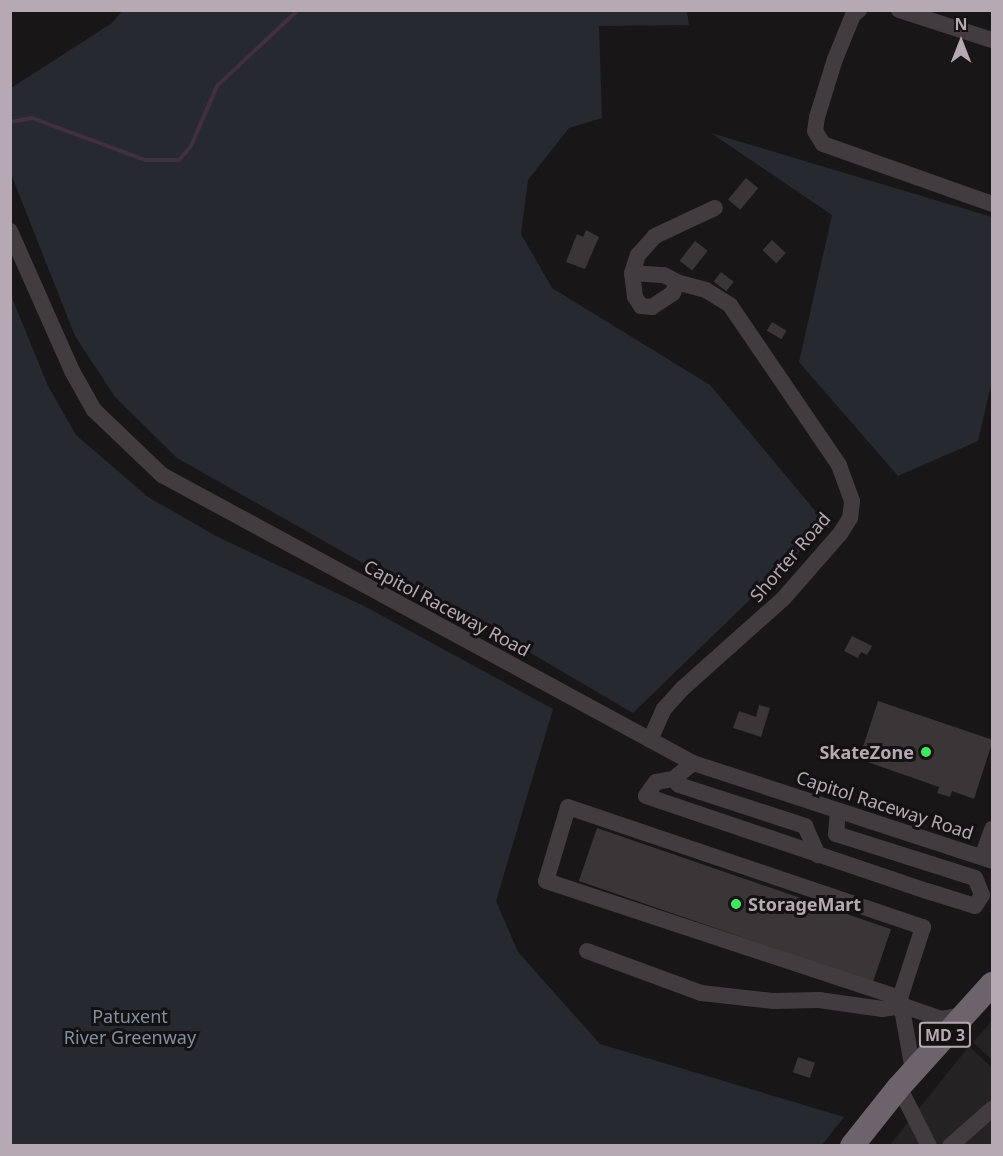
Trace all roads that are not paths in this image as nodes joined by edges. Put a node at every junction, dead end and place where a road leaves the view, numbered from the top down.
1 (860, 10) edge
2 (899, 10) edge
3 (993, 40) edge
4 (993, 204) edge
5 (715, 208) dead end
6 (10, 231) edge
7 (632, 273) junction
8 (677, 282) junction
9 (650, 740) junction
10 (693, 763) junction
11 (673, 778) junction
12 (838, 811) junction
13 (993, 829) edge
14 (818, 855) junction
15 (987, 859) edge
16 (588, 951) dead end
17 (993, 984) edge
18 (902, 1002) junction
19 (963, 1015) junction
20 (906, 1079) junction
21 (993, 1109) edge
22 (852, 1146) edge
23 (929, 1146) edge
24 (950, 1146) edge

1 - 4 street
2 - 3 street
5 - 7 street
6 - 9 street, Capitol Raceway Road
7 - 8 street, Shorter Road
7 - 8 street
8 - 9 street, Shorter Road
9 - 10 street, Capitol Raceway Road
10 - 11 street
10 - 12 street, Capitol Raceway Road
11 - 14 street
11 - 14 street
12 - 14 street
12 - 15 street, Capitol Raceway Road
13 - 15 street
16 - 18 street
17 - 19 highway, MD 3
18 - 18 street
18 - 19 street
18 - 20 street
19 - 20 highway, MD 3
20 - 22 highway, MD 3
20 - 23 street
21 - 24 street

